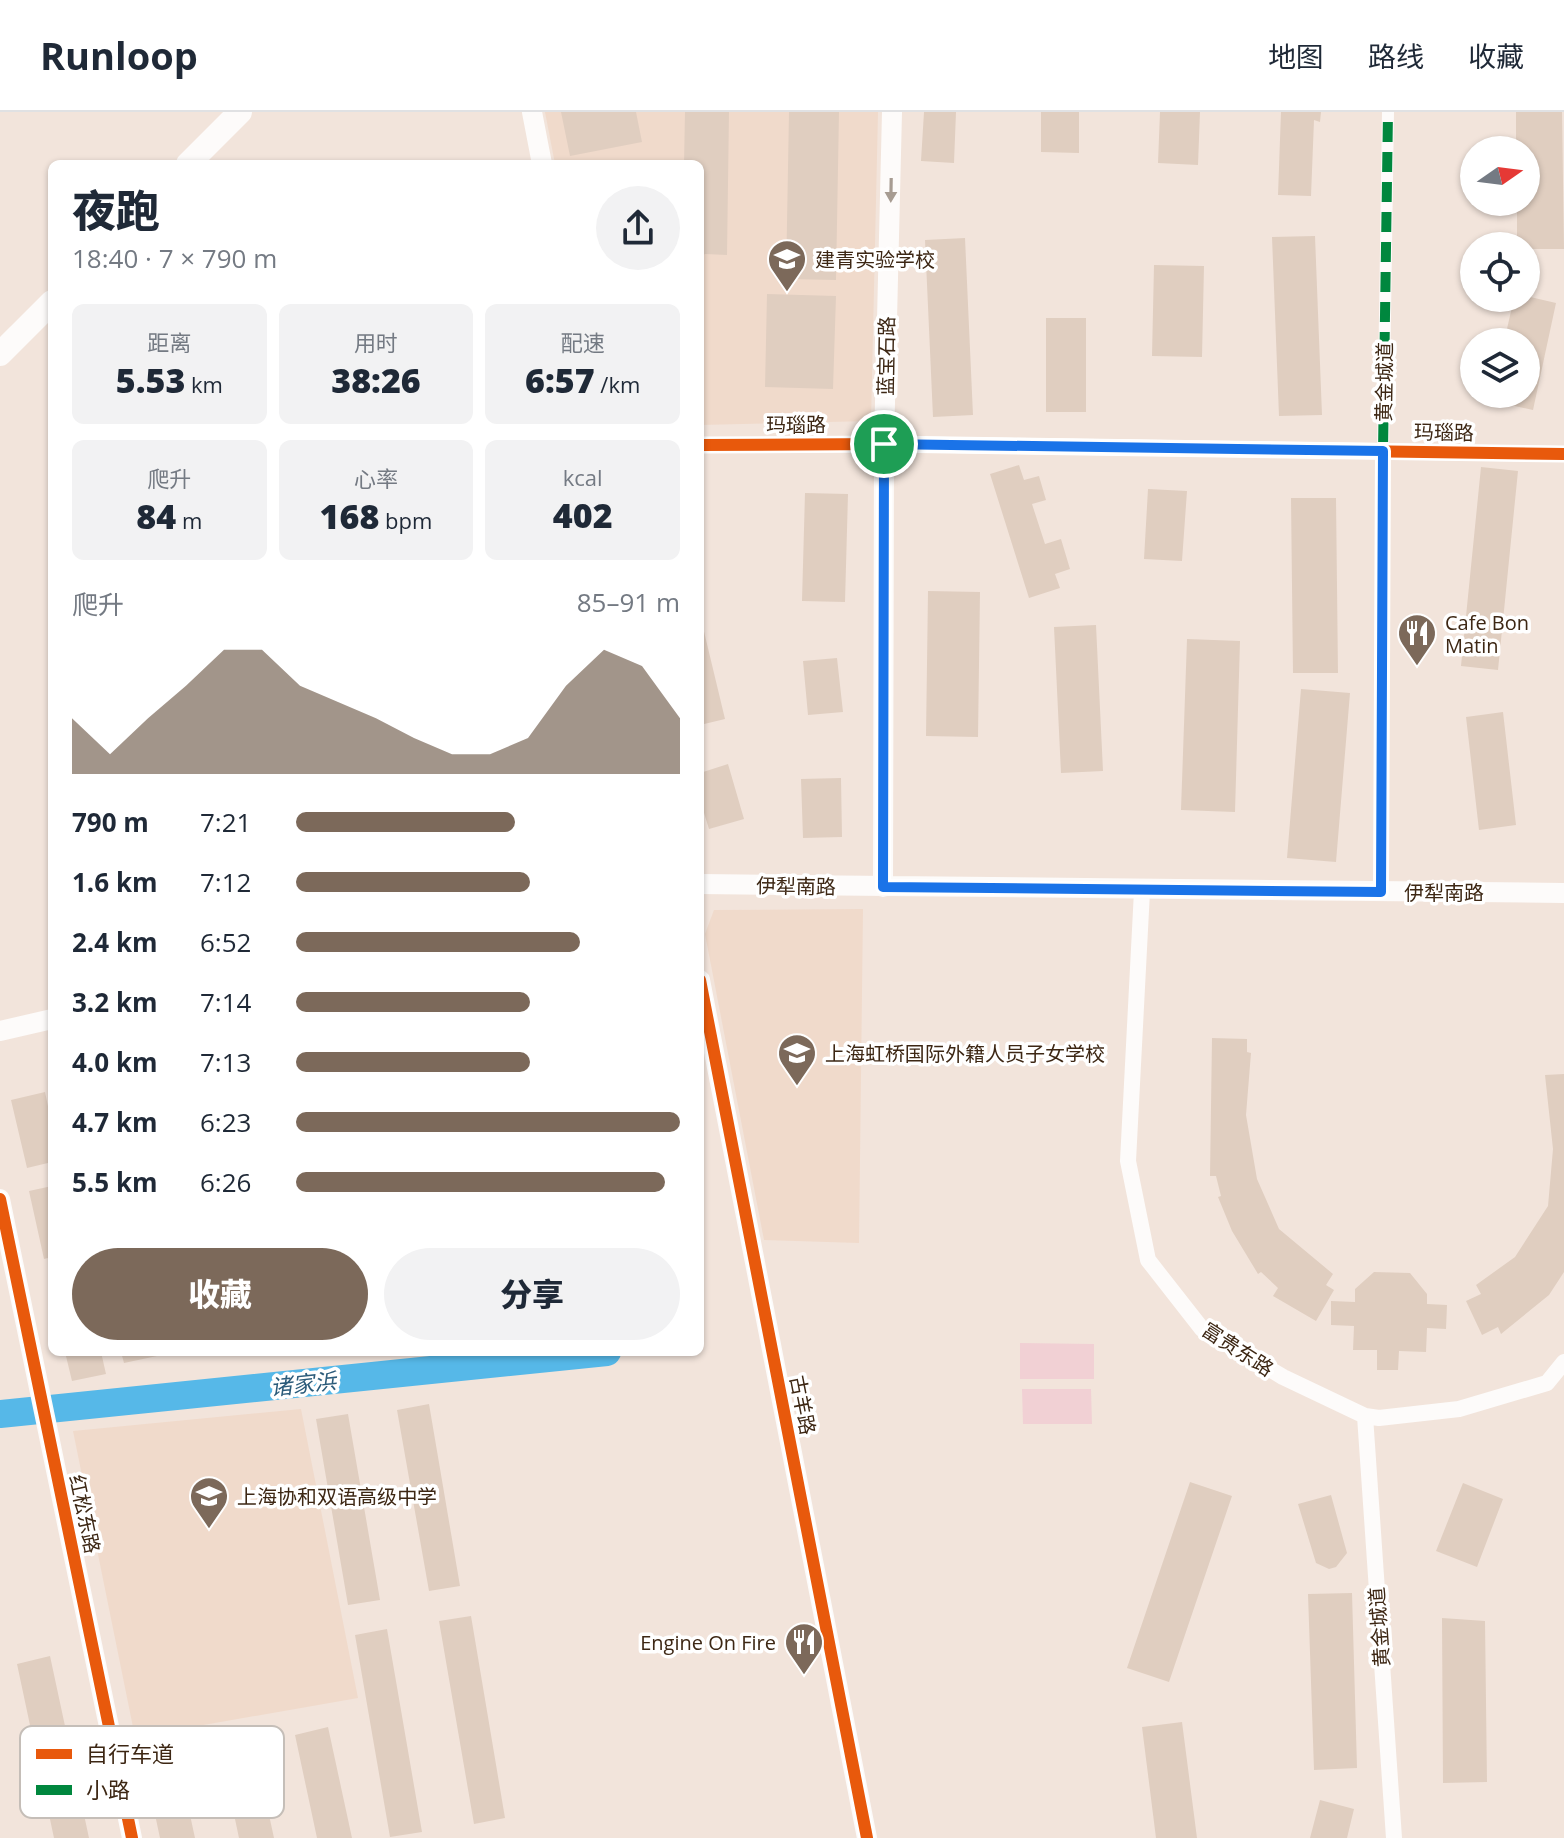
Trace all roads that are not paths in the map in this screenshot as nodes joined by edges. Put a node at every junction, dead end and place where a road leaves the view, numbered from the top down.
1 (240, 112) edge
2 (532, 112) edge
3 (892, 112) edge
4 (1388, 112) edge
5 (192, 160) edge
6 (541, 160) edge
7 (48, 306) edge
8 (0, 354) edge
9 (884, 444) junction
10 (704, 445) edge
11 (1383, 451) junction
12 (1564, 454) edge
13 (704, 884) edge
14 (883, 887) junction
15 (1142, 891) junction
16 (1381, 892) junction
17 (1564, 893) edge
18 (704, 1001) edge
19 (48, 1020) edge
20 (0, 1031) edge
21 (0, 1199) edge
22 (1564, 1362) edge
23 (1365, 1416) junction
24 (109, 1726) edge
25 (128, 1818) edge
26 (132, 1838) edge
27 (867, 1838) edge
28 (1394, 1838) edge

1 - 5 main road
2 - 6 street
3 -> 9 street, 蓝宝石路
4 - 11 street, 黄金城道
7 - 8 main road
9 - 10 street, 玛瑙路
9 - 11 street, 玛瑙路
9 - 14 street, 蓝宝石路
11 - 12 street, 玛瑙路
11 - 16 street, 黄金城道
13 - 14 street, 伊犁南路
14 - 15 street, 伊犁南路
15 - 16 street, 伊犁南路
15 - 23 street, 富贵东路
16 - 17 street, 伊犁南路
18 - 27 street, 古羊路
19 - 20 street
21 - 24 street, 红松东路
22 - 23 street, 富贵东路
23 - 28 street, 黄金城道
25 - 26 street, 红松东路

